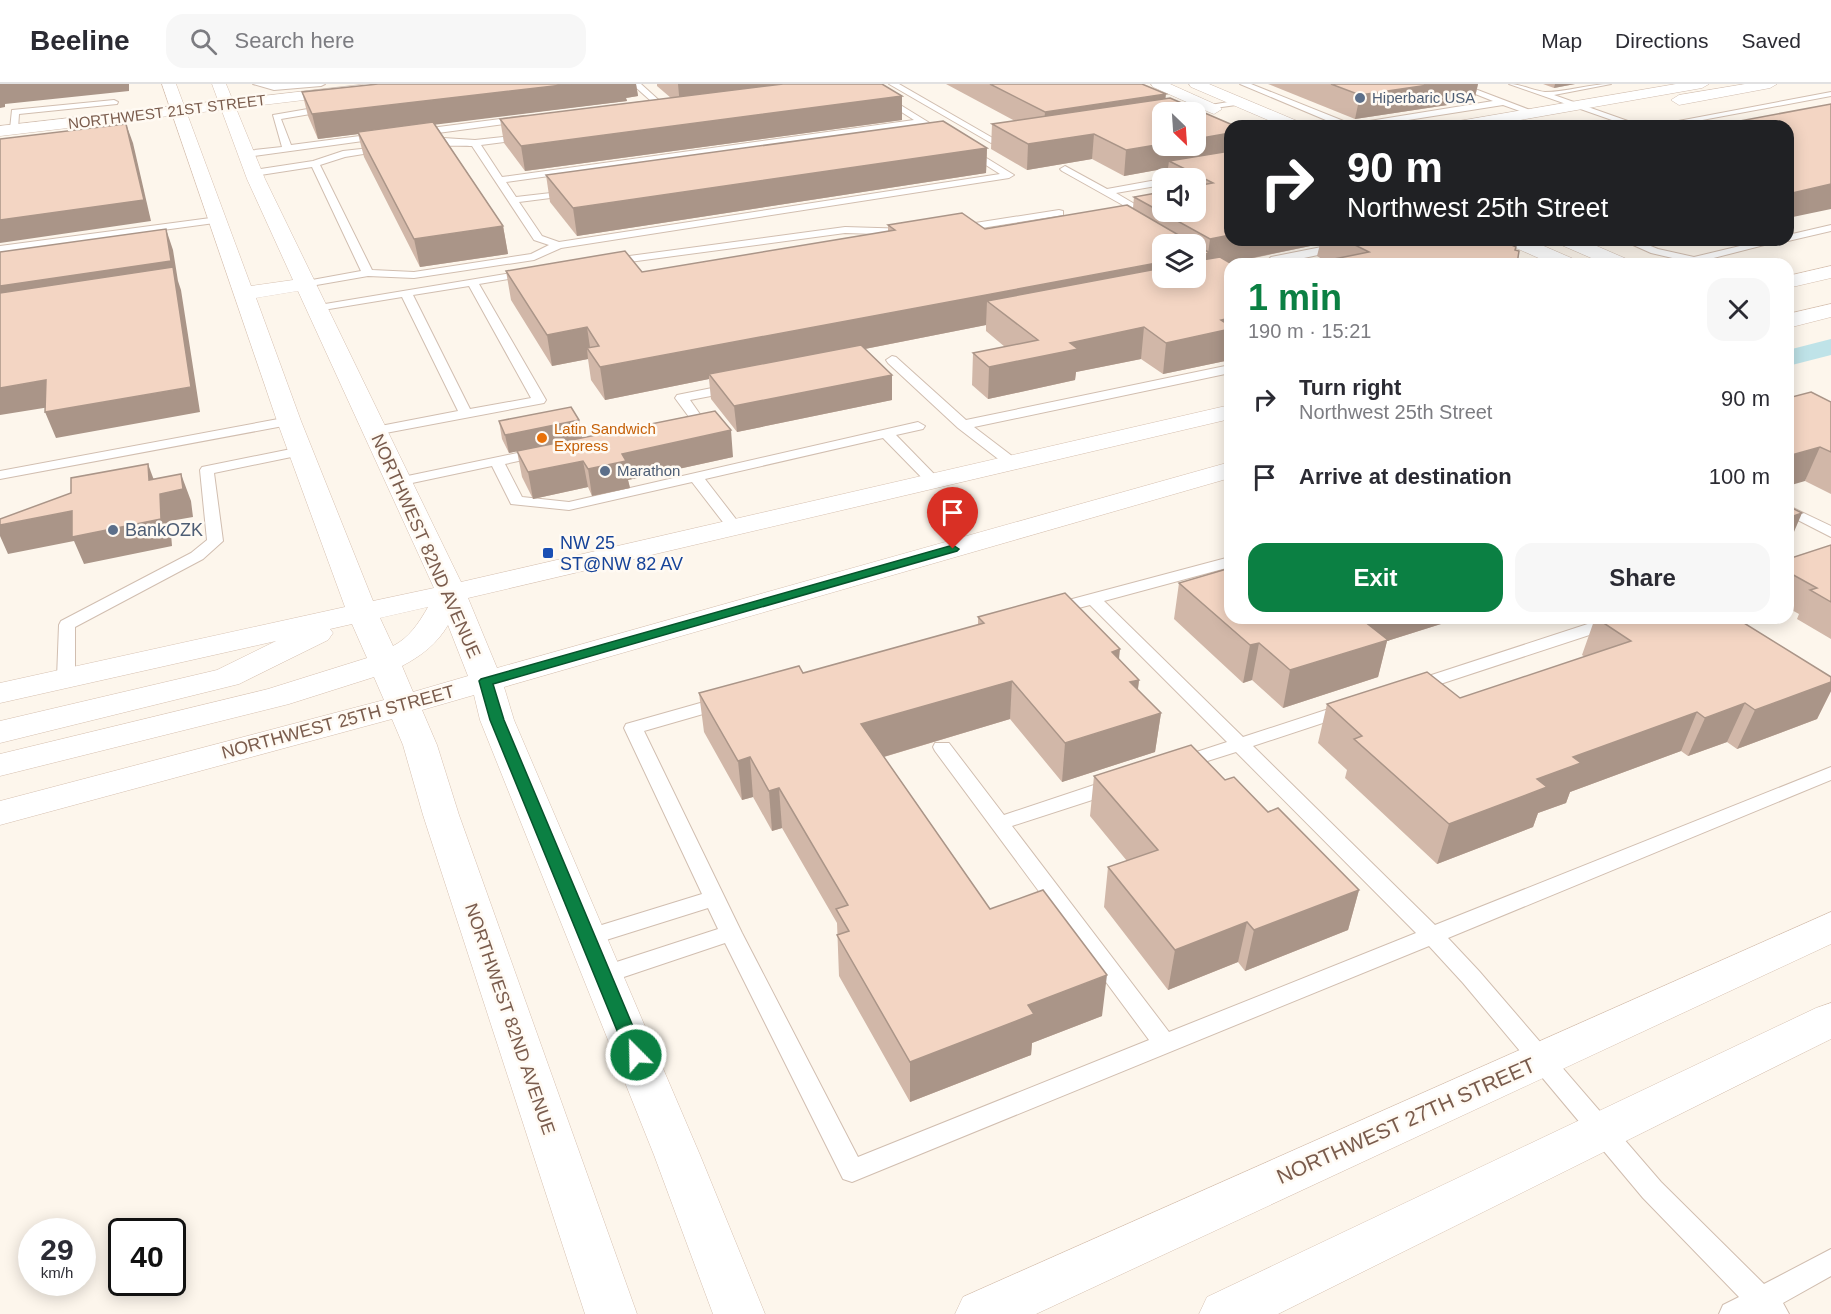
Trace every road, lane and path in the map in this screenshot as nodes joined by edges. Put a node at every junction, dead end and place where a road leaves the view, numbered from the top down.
1 (169, 84) edge
2 (219, 84) edge
3 (257, 84) edge
4 (405, 84) edge
5 (636, 84) edge
6 (893, 84) edge
7 (1158, 84) edge
8 (1199, 84) edge
9 (1244, 84) edge
10 (1454, 84) edge
11 (1513, 84) edge
12 (1607, 84) edge
13 (1702, 84) edge
14 (1770, 84) edge
15 (1814, 86) dead end
16 (328, 88) edge
17 (874, 91) edge
18 (1831, 93) edge
19 (1544, 94) junction
20 (114, 102) dead end
21 (1503, 102) junction
22 (228, 105) junction
23 (1577, 106) junction
24 (623, 107) edge
25 (1210, 107) junction
26 (1206, 108) edge
27 (1236, 109) junction
28 (177, 110) junction
29 (1602, 114) junction
30 (530, 118) edge
31 (1275, 120) edge
32 (1332, 120) edge
33 (1391, 120) edge
34 (1533, 120) edge
35 (1620, 120) edge
36 (1688, 120) edge
37 (923, 122) junction
38 (7, 130) edge
39 (414, 133) edge
40 (534, 135) edge
41 (368, 138) edge
42 (950, 138) junction
43 (938, 140) edge
44 (994, 141) edge
45 (475, 143) junction
46 (410, 145) edge
47 (399, 147) edge
48 (287, 148) junction
49 (246, 154) junction
50 (315, 164) junction
51 (1065, 168) edge
52 (254, 172) junction
53 (500, 180) junction
54 (1152, 184) edge
55 (584, 190) edge
56 (1106, 192) junction
57 (513, 200) junction
58 (1059, 213) dead end
59 (1150, 216) edge
60 (218, 220) junction
61 (1831, 228) edge
62 (944, 231) edge
63 (921, 232) edge
64 (1794, 237) edge
65 (558, 245) junction
66 (1343, 246) edge
67 (1528, 246) edge
68 (1580, 246) edge
69 (1642, 246) edge
70 (1754, 246) edge
71 (0, 249) edge
72 (1280, 258) edge
73 (1555, 258) edge
74 (1608, 258) edge
75 (1685, 258) edge
76 (1702, 258) edge
77 (599, 263) edge
78 (541, 272) edge
79 (1831, 272) edge
80 (368, 273) junction
81 (1794, 281) edge
82 (472, 282) junction
83 (305, 284) junction
84 (1831, 291) edge
85 (244, 293) junction
86 (406, 293) junction
87 (1794, 300) edge
88 (317, 308) junction
89 (1831, 310) edge
90 (1794, 319) edge
91 (892, 360) dead end
92 (1224, 370) edge
93 (748, 385) edge
94 (1224, 413) edge
95 (466, 414) junction
96 (289, 422) junction
97 (963, 425) junction
98 (918, 426) dead end
99 (663, 427) edge
100 (375, 431) junction
101 (886, 433) junction
102 (552, 450) edge
103 (301, 451) junction
104 (497, 461) junction
105 (1011, 462) junction
106 (1224, 472) edge
107 (0, 475) edge
108 (696, 477) junction
109 (933, 481) junction
110 (398, 482) junction
111 (1794, 513) edge
112 (734, 527) junction
113 (1831, 532) edge
114 (1224, 564) edge
115 (450, 593) junction
116 (1093, 599) junction
117 (362, 611) junction
118 (1038, 614) edge
119 (1605, 624) edge
120 (384, 663) junction
121 (66, 678) junction
122 (486, 681) junction
123 (0, 693) edge
124 (1397, 693) edge
125 (746, 696) edge
126 (1364, 704) edge
127 (403, 705) junction
128 (0, 732) edge
129 (1239, 745) junction
130 (942, 747) dead end
131 (0, 765) edge
132 (1162, 770) edge
133 (1831, 773) edge
134 (1130, 781) edge
135 (0, 789) edge
136 (0, 813) edge
137 (998, 824) junction
138 (714, 898) junction
139 (1831, 927) edge
140 (731, 933) junction
141 (1431, 935) junction
142 (587, 938) junction
143 (603, 975) junction
144 (1831, 1020) edge
145 (1164, 1043) junction
146 (1541, 1060) junction
147 (1601, 1132) junction
148 (1831, 1262) edge
149 (1768, 1307) edge
150 (611, 1314) edge
151 (739, 1314) edge
152 (981, 1314) edge
153 (1225, 1314) edge
154 (1733, 1314) edge

1 - 28 street, NORTHWEST 82ND AVENUE
2 - 22 street, NORTHWEST 82ND AVENUE
3 - 16 lane
4 - 16 street, NORTHWEST 21ST STREET
5 - 24 lane
6 - 44 lane
7 - 25 street
8 - 27 street
9 - 32 lane
10 - 21 lane
11 - 19 lane
12 - 19 lane
13 - 23 street
14 - 29 street
15 - 18 lane
16 - 22 street, NORTHWEST 21ST STREET
16 - 48 lane
17 - 37 lane
18 - 36 lane
19 - 23 lane
20 - 38 lane
21 - 33 lane
21 - 34 lane
22 - 28 street, NORTHWEST 21ST STREET
22 - 49 street, NORTHWEST 82ND AVENUE
23 - 29 lane
23 - 34 street
25 - 26 lane
25 - 27 street
27 - 31 street
28 - 38 street, NORTHWEST 21ST STREET
28 - 60 street, NORTHWEST 82ND AVENUE
29 - 34 street
29 - 35 lane
30 - 39 lane
37 - 42 lane
37 - 53 lane
40 - 45 lane
41 - 48 lane
42 - 43 lane
42 - 65 lane
45 - 46 lane
45 - 53 lane
47 - 50 lane
48 - 49 lane
49 - 52 street, NORTHWEST 82ND AVENUE
50 - 52 lane
50 - 80 lane
51 - 56 lane
52 - 83 street, NORTHWEST 82ND AVENUE
53 - 57 lane
54 - 56 lane
55 - 57 lane
56 - 59 lane
57 - 65 lane
58 - 62 lane
60 - 71 lane
60 - 85 street, NORTHWEST 82ND AVENUE
61 - 64 lane
63 - 77 lane
65 - 80 lane
66 - 72 lane
67 - 73 street
68 - 74 street
69 - 75 lane
70 - 76 lane
78 - 82 lane
79 - 81 street
80 - 83 lane
82 - 86 lane
82 - 95 lane
83 - 85 street
83 - 88 street, NORTHWEST 82ND AVENUE
84 - 87 street
85 - 96 street, NORTHWEST 82ND AVENUE
86 - 88 lane
86 - 95 lane
88 - 100 street, NORTHWEST 82ND AVENUE
89 - 90 street
91 - 97 lane
92 - 97 lane
93 - 99 lane
94 - 105 street
95 - 100 lane
96 - 103 street, NORTHWEST 82ND AVENUE
96 - 107 lane
97 - 105 lane
98 - 101 lane
100 - 110 street, NORTHWEST 82ND AVENUE
101 - 108 lane
101 - 109 lane
102 - 104 lane
103 - 117 street, NORTHWEST 82ND AVENUE
103 - 121 lane
104 - 108 lane
104 - 110 lane
105 - 109 street
106 - 122 street, NORTHWEST 25TH STREET
108 - 112 lane
109 - 112 street
110 - 115 street, NORTHWEST 82ND AVENUE
111 - 113 lane
112 - 115 street
114 - 116 lane
115 - 117 street
115 - 120 street
115 - 122 street, NORTHWEST 82ND AVENUE
116 - 118 lane
116 - 129 lane
117 - 120 street, NORTHWEST 82ND AVENUE
117 - 121 street
117 - 128 street
119 - 124 lane
120 - 127 street, NORTHWEST 82ND AVENUE
120 - 131 street
121 - 123 street
122 - 127 street, NORTHWEST 25TH STREET
122 - 142 street, NORTHWEST 82ND AVENUE
125 - 138 lane
126 - 129 lane
127 - 135 street
127 - 136 street, NORTHWEST 25TH STREET
127 - 150 street, NORTHWEST 82ND AVENUE
129 - 132 lane
129 - 141 lane
130 - 137 lane
133 - 141 lane
134 - 137 lane
137 - 145 lane
138 - 140 lane
138 - 142 lane
139 - 146 street, NORTHWEST 27TH STREET
140 - 143 lane
140 - 145 lane
141 - 145 lane
141 - 146 lane
142 - 143 street, NORTHWEST 82ND AVENUE
143 - 151 street, NORTHWEST 82ND AVENUE
144 - 147 street
146 - 147 lane
146 - 152 street, NORTHWEST 27TH STREET
147 - 149 lane
147 - 153 street
148 - 149 lane
149 - 154 lane

